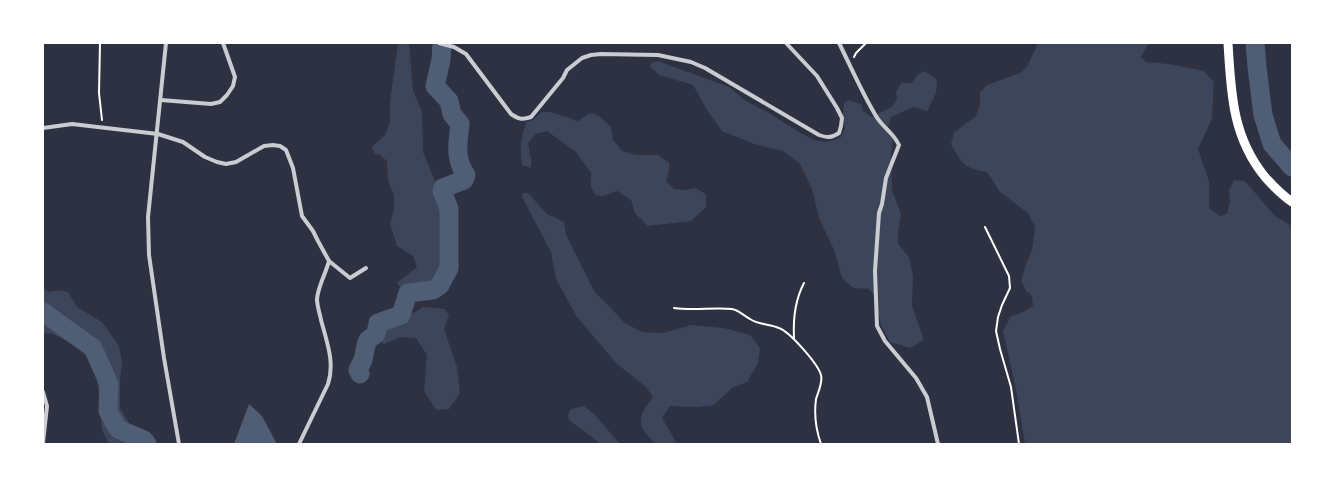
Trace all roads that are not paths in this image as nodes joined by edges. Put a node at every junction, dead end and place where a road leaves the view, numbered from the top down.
1 (166, 43) edge
2 (222, 43) edge
3 (439, 43) edge
4 (786, 43) edge
5 (839, 43) edge
6 (1228, 43) edge
7 (161, 100) junction
8 (43, 128) edge
9 (158, 134) junction
10 (1292, 202) edge
11 (329, 260) junction
12 (366, 268) dead end
13 (43, 392) edge
14 (43, 443) edge
15 (179, 444) edge
16 (299, 444) edge
17 (938, 444) edge

1 - 7 street
2 - 7 street
3 - 4 street
5 - 17 street
6 - 10 highway
7 - 9 street
8 - 9 street
9 - 11 street
9 - 15 street
11 - 12 street
11 - 16 street
13 - 14 street

